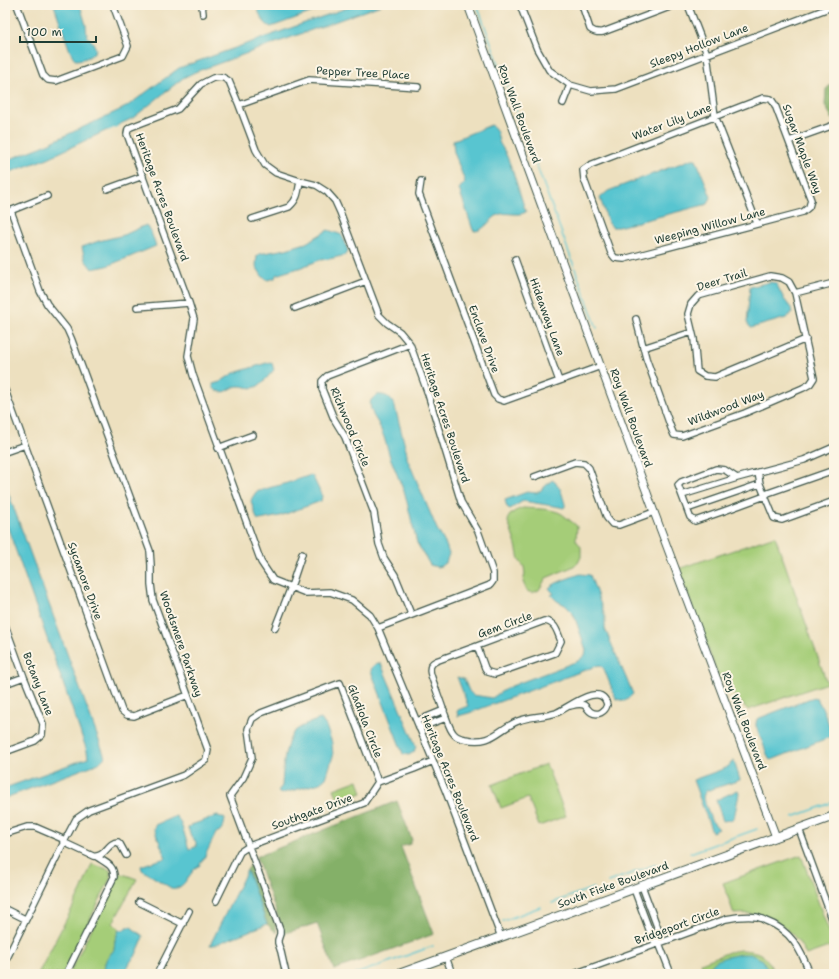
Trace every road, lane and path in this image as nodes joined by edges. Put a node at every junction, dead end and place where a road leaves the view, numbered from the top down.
1 (17, 5) edge
2 (113, 5) edge
3 (202, 5) edge
4 (468, 5) edge
5 (520, 5) edge
6 (582, 5) edge
7 (675, 5) edge
8 (688, 5) edge
9 (834, 6) edge
10 (203, 14) dead end
11 (707, 54) junction
12 (570, 85) junction
13 (418, 87) dead end
14 (771, 99) joint
15 (563, 104) dead end
16 (239, 105) junction
17 (715, 116) junction
18 (833, 125) edge
19 (789, 141) junction
20 (143, 176) junction
21 (300, 181) junction
22 (421, 181) dead end
23 (107, 189) dead end
24 (47, 196) dead end
25 (809, 207) joint
26 (8, 212) edge
27 (252, 219) dead end
28 (757, 223) junction
29 (616, 258) joint
30 (515, 259) dead end
31 (366, 281) junction
32 (834, 283) edge
33 (795, 293) junction
34 (190, 303) junction
35 (137, 307) dead end
36 (296, 308) dead end
37 (636, 318) dead end
38 (692, 332) junction
39 (806, 339) junction
40 (410, 344) junction
41 (643, 348) junction
42 (600, 366) junction
43 (559, 381) junction
44 (5, 390) edge
45 (253, 435) dead end
46 (24, 445) junction
47 (834, 447) edge
48 (218, 448) junction
49 (5, 452) edge
50 (834, 470) edge
51 (758, 472) junction
52 (534, 477) dead end
53 (737, 478) junction
54 (760, 484) junction
55 (682, 495) junction
56 (765, 496) junction
57 (834, 501) edge
58 (687, 508) junction
59 (654, 512) junction
60 (302, 554) dead end
61 (291, 587) junction
62 (411, 614) junction
63 (5, 625) edge
64 (275, 628) dead end
65 (378, 628) junction
66 (477, 646) junction
67 (24, 677) junction
68 (5, 684) edge
69 (188, 695) junction
70 (570, 706) junction
71 (444, 710) junction
72 (446, 718) junction
73 (417, 721) junction
74 (419, 728) junction
75 (5, 752) edge
76 (433, 761) junction
77 (378, 782) junction
78 (834, 816) edge
79 (798, 829) junction
80 (5, 834) edge
81 (776, 837) junction
82 (64, 841) junction
83 (249, 846) junction
84 (126, 855) dead end
85 (97, 857) junction
86 (642, 886) junction
87 (634, 889) junction
88 (216, 901) dead end
89 (139, 902) dead end
90 (5, 909) edge
91 (189, 911) dead end
92 (25, 919) junction
93 (182, 924) junction
94 (834, 924) edge
95 (501, 937) junction
96 (659, 943) junction
97 (446, 957) junction
98 (5, 962) edge
99 (66, 974) edge
100 (157, 974) edge
101 (286, 974) edge
102 (399, 974) edge
103 (452, 974) edge
104 (574, 974) edge
105 (670, 974) edge
106 (810, 974) edge

1 - 2 street
3 - 10 street
4 - 42 street, Roy Wall Boulevard
5 - 12 street, Sleepy Hollow Lane
6 - 7 street
8 - 11 street
9 - 11 street, Sleepy Hollow Lane
11 - 12 street, Sleepy Hollow Lane
11 - 17 street
12 - 15 street
13 - 16 street, Pepper Tree Place
14 - 17 street, Water Lily Lane
14 - 19 street, Sugar Maple Way
16 - 20 street, Heritage Acres Boulevard
16 - 21 street, Heritage Acres Boulevard
17 - 28 street
17 - 29 street, Water Lily Lane
18 - 19 street
19 - 25 street, Sugar Maple Way
20 - 23 street
20 - 34 street, Heritage Acres Boulevard
21 - 27 street
21 - 31 street, Heritage Acres Boulevard
22 - 43 street, Enclave Drive
24 - 26 street
25 - 28 street, Weeping Willow Lane
26 - 69 street, Woodsmere Parkway
28 - 29 street, Weeping Willow Lane
30 - 43 street, Hideaway Lane
31 - 36 street
31 - 40 street, Heritage Acres Boulevard
32 - 33 street
33 - 38 street, Deer Trail
33 - 39 street, Wildwood Way
34 - 35 street
34 - 48 street, Heritage Acres Boulevard
37 - 41 street, Wildwood Way
38 - 39 street, Deer Trail
38 - 41 street
39 - 41 street, Wildwood Way
40 - 62 street, Heritage Acres Boulevard
40 - 62 street, Richwood Circle
42 - 43 street, Enclave Drive
42 - 59 street, Roy Wall Boulevard
44 - 46 street, Sycamore Drive
45 - 48 street
46 - 49 street
46 - 69 street, Sycamore Drive
47 - 51 street
48 - 61 street, Heritage Acres Boulevard
50 - 56 street
51 - 53 street
51 - 54 street
52 - 59 street
53 - 55 street
53 - 55 street
54 - 56 street
54 - 58 street
55 - 58 street
56 - 57 street
56 - 58 street
59 - 81 street, Roy Wall Boulevard
60 - 61 street
61 - 64 street
61 - 65 street, Heritage Acres Boulevard
62 - 65 street, Heritage Acres Boulevard
63 - 67 street, Botany Lane
65 - 73 street, Heritage Acres Boulevard
66 - 66 street, Gem Circle
66 - 71 street, Gem Circle
67 - 68 street
67 - 75 street, Botany Lane
69 - 82 street, Woodsmere Parkway
70 - 70 street
70 - 72 street, Gem Circle
71 - 72 street, Gem Circle
71 - 73 street
72 - 74 street
73 - 74 street, Heritage Acres Boulevard
74 - 76 street, Heritage Acres Boulevard
76 - 77 street
76 - 95 street, Heritage Acres Boulevard
77 - 83 street, Southgate Drive
77 - 83 street, Gladiola Circle
78 - 79 main road, South Fiske Boulevard
79 - 81 main road, South Fiske Boulevard
79 - 94 street
80 - 82 street
81 - 86 main road, South Fiske Boulevard
82 - 85 street
82 - 92 street, Woodsmere Parkway
83 - 88 street, Southgate Drive
83 - 101 street
84 - 85 street
85 - 99 street
86 - 87 main road, South Fiske Boulevard
86 - 96 street
87 - 95 main road, South Fiske Boulevard
87 - 96 street
89 - 93 street
90 - 92 street
91 - 93 street
92 - 98 street, Woodsmere Parkway
93 - 100 street
95 - 97 main road, South Fiske Boulevard
96 - 104 street, Bridgeport Circle
96 - 105 street
96 - 106 street, Bridgeport Circle
97 - 102 main road, South Fiske Boulevard
97 - 103 street

